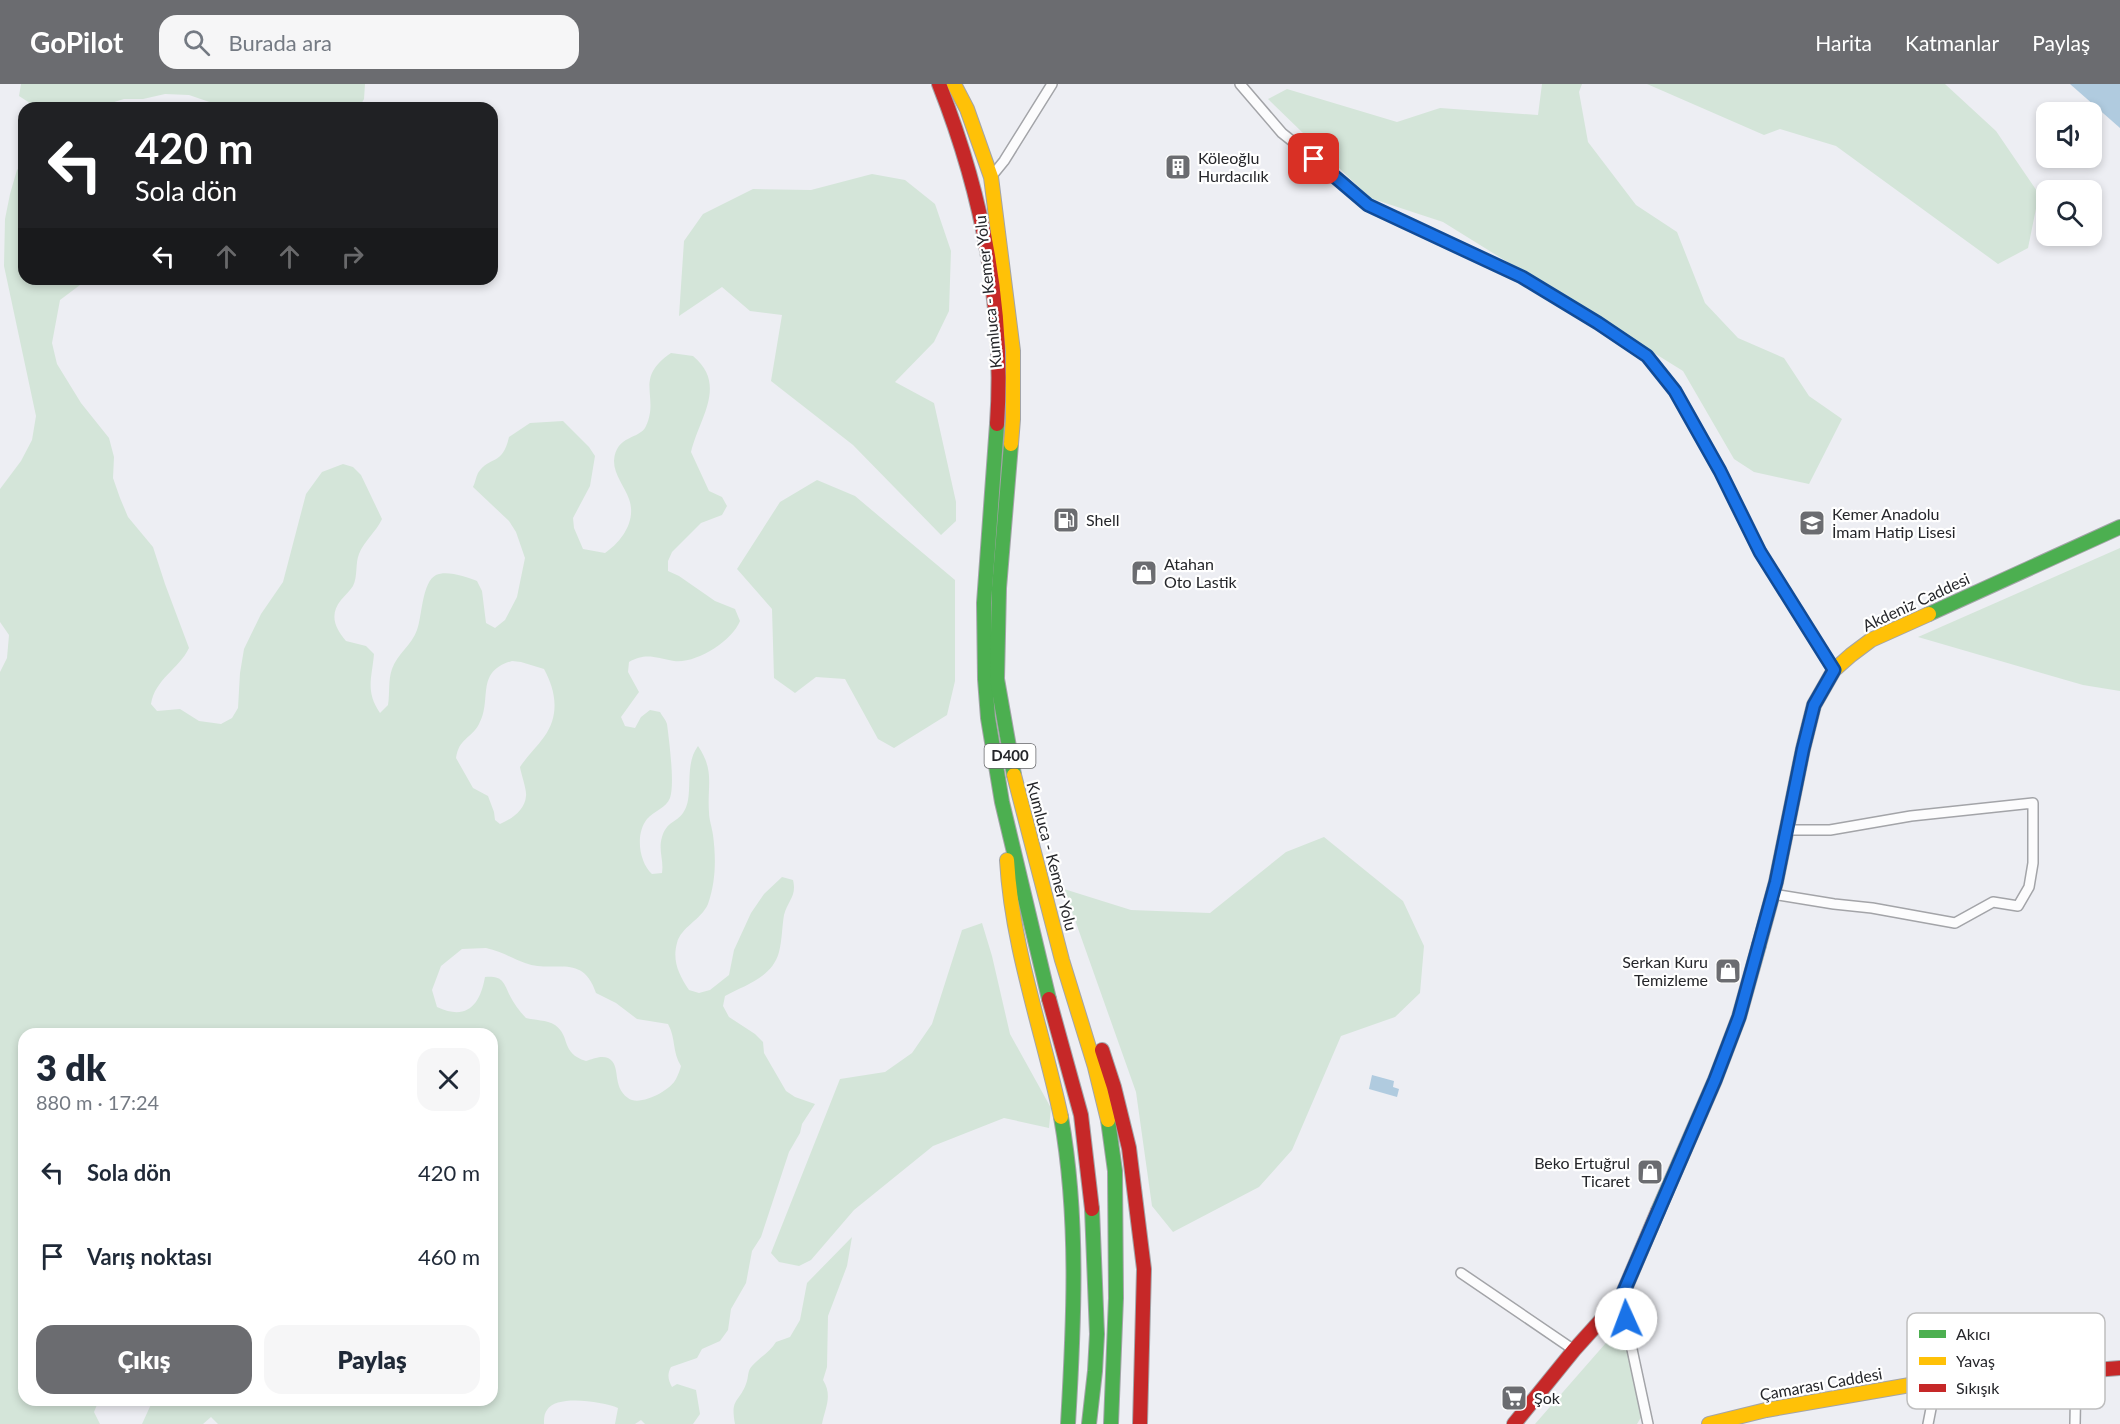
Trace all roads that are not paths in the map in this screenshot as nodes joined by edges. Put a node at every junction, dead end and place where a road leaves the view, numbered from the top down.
1 (939, 84) edge
2 (954, 84) edge
3 (1052, 84) edge
4 (1240, 84) edge
5 (991, 177) junction
6 (2120, 527) edge
7 (1834, 670) junction
8 (1006, 822) junction
9 (1786, 830) junction
10 (1042, 884) junction
11 (1773, 894) junction
12 (1461, 1273) dead end
13 (1621, 1298) junction
14 (1574, 1350) junction
15 (2120, 1368) edge
16 (2105, 1369) edge
17 (1907, 1386) edge
18 (1931, 1409) edge
19 (2075, 1409) edge
20 (1068, 1424) edge
21 (1089, 1424) edge
22 (1111, 1424) edge
23 (1140, 1424) edge
24 (1514, 1424) edge
25 (1648, 1424) edge
26 (1709, 1424) edge
27 (1928, 1424) edge
28 (2075, 1424) edge

1 - 8 main road, Kumluca - Kemer Yolu / D400
2 - 5 main road, Kumluca - Kemer Yolu / D400
3 - 5 street
4 - 7 street
5 - 10 main road, Kumluca - Kemer Yolu / D400
6 - 7 main road, Akdeniz Caddesi
7 - 9 main road, Akdeniz Caddesi
8 - 20 main road, Kumluca - Kemer Yolu / D400
8 - 21 main road, Kumluca - Kemer Yolu / D400
9 - 11 main road, Akdeniz Caddesi
9 - 11 street
10 - 22 main road, Kumluca - Kemer Yolu / D400
10 - 23 main road
11 - 13 main road, Akdeniz Caddesi
12 - 14 street
13 - 14 main road, Akdeniz Caddesi
13 - 25 street
14 - 24 main road, Akdeniz Caddesi
15 - 16 main road, Çamarası Caddesi
17 - 26 main road, Çamarası Caddesi
18 - 27 street
19 - 28 street

